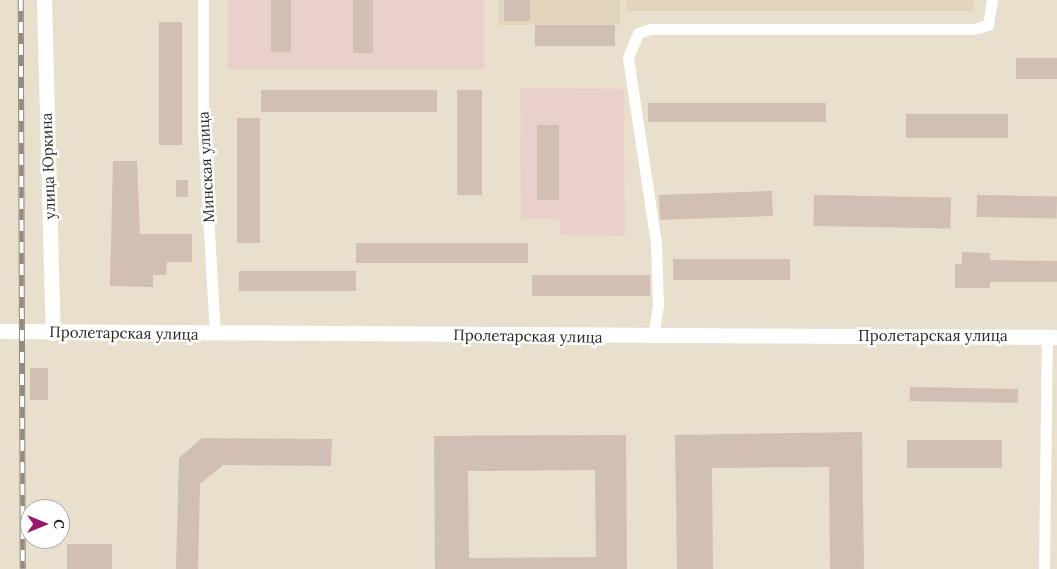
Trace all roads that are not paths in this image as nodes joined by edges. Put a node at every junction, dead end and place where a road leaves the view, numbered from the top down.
1 (44, 0) edge
2 (203, 0) edge
3 (992, 0) edge
4 (0, 332) edge
5 (53, 333) junction
6 (215, 334) junction
7 (653, 337) junction
8 (1052, 337) edge
9 (1044, 569) edge

1 - 5 main road, улица Юркина
2 - 6 street, Минская улица
3 - 7 street
4 - 5 main road, Пролетарская улица
5 - 6 main road, Пролетарская улица
6 - 7 main road, Пролетарская улица
7 - 8 main road, Пролетарская улица
8 - 9 street

